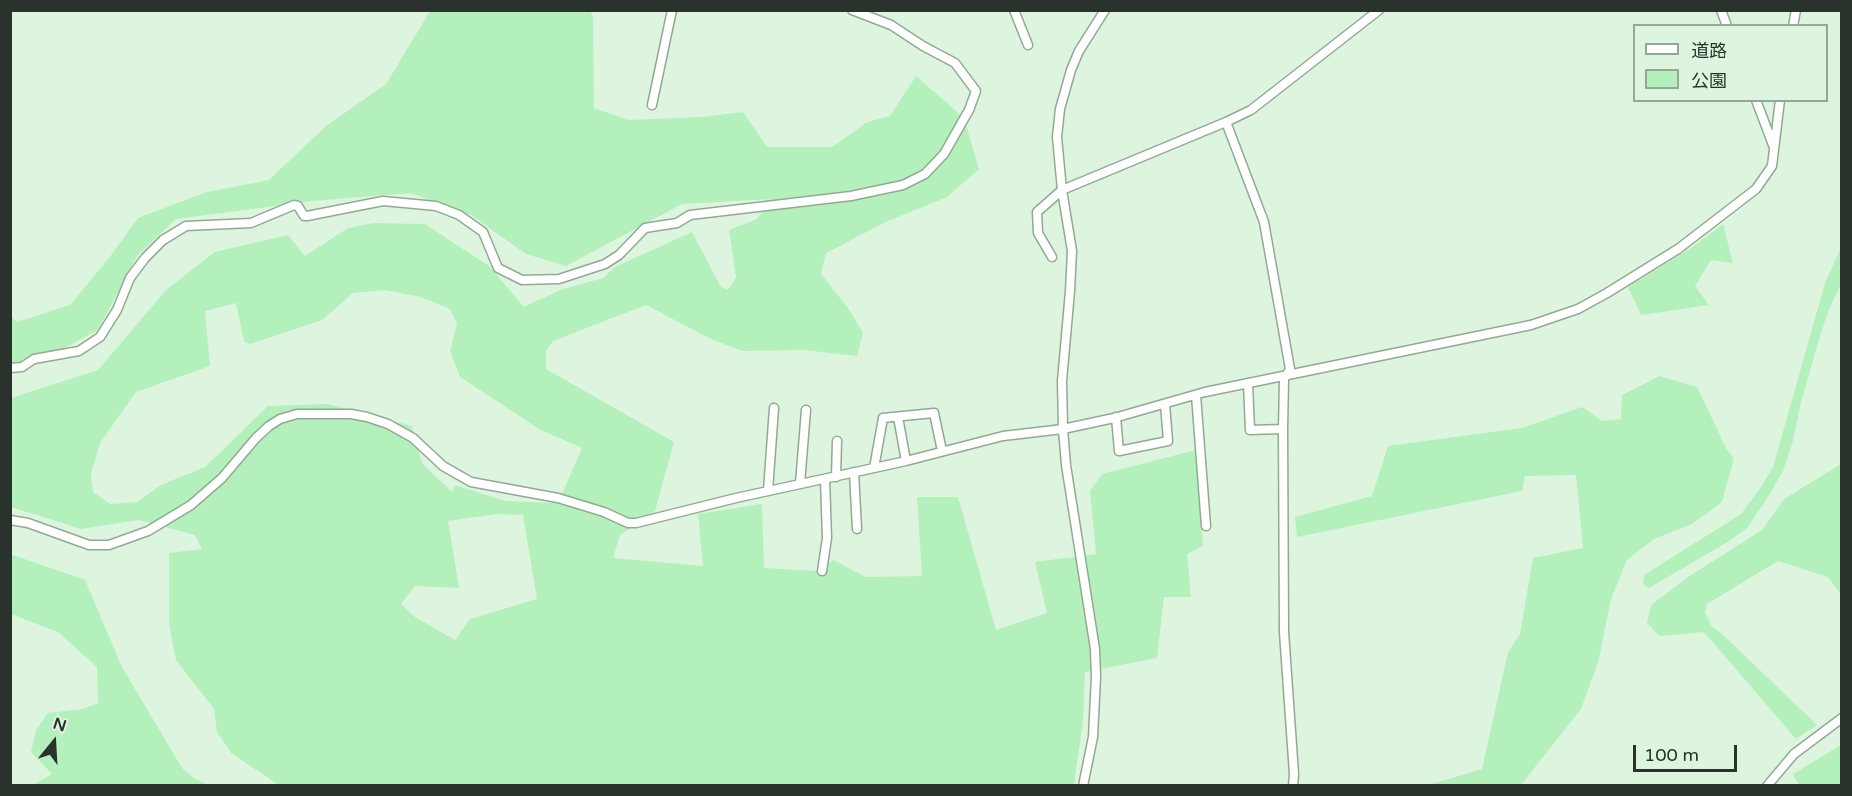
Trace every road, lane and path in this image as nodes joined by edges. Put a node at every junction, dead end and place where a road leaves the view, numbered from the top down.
1 (672, 10) edge
2 (852, 10) edge
3 (1014, 10) edge
4 (1105, 10) edge
5 (1379, 10) edge
6 (1028, 45) dead end
7 (1757, 102) edge
8 (1780, 102) edge
9 (652, 105) dead end
10 (1226, 122) junction
11 (1774, 147) junction
12 (1062, 190) junction
13 (1052, 257) dead end
14 (10, 368) edge
15 (1288, 374) junction
16 (1248, 383) junction
17 (1196, 395) junction
18 (1165, 404) junction
19 (774, 408) dead end
20 (806, 410) dead end
21 (898, 417) junction
22 (1116, 417) junction
23 (1063, 429) junction
24 (1283, 429) junction
25 (837, 441) dead end
26 (942, 451) junction
27 (906, 461) junction
28 (874, 468) junction
29 (854, 472) junction
30 (836, 477) junction
31 (825, 479) junction
32 (800, 484) junction
33 (768, 491) junction
34 (10, 520) edge
35 (1206, 526) dead end
36 (857, 529) dead end
37 (822, 571) dead end
38 (1842, 718) edge
39 (1083, 786) edge
40 (1293, 786) edge
41 (1767, 786) edge

1 - 9 street
2 - 14 street
3 - 6 street
4 - 12 street
5 - 10 street
7 - 11 street
8 - 11 street
10 - 12 street
10 - 15 street
11 - 15 street
12 - 13 street
12 - 23 street
15 - 16 street
15 - 24 street
16 - 17 street
16 - 24 street
17 - 18 street
17 - 35 street
18 - 22 street
18 - 22 street
19 - 33 street
20 - 32 street
21 - 26 street
21 - 27 street
21 - 28 street
22 - 23 street
23 - 26 street
23 - 39 street
24 - 40 street
25 - 30 street
26 - 27 street
27 - 28 street
28 - 29 street
29 - 30 street
29 - 36 street
30 - 31 street
31 - 32 street
31 - 37 street
32 - 33 street
33 - 34 street
38 - 41 street

